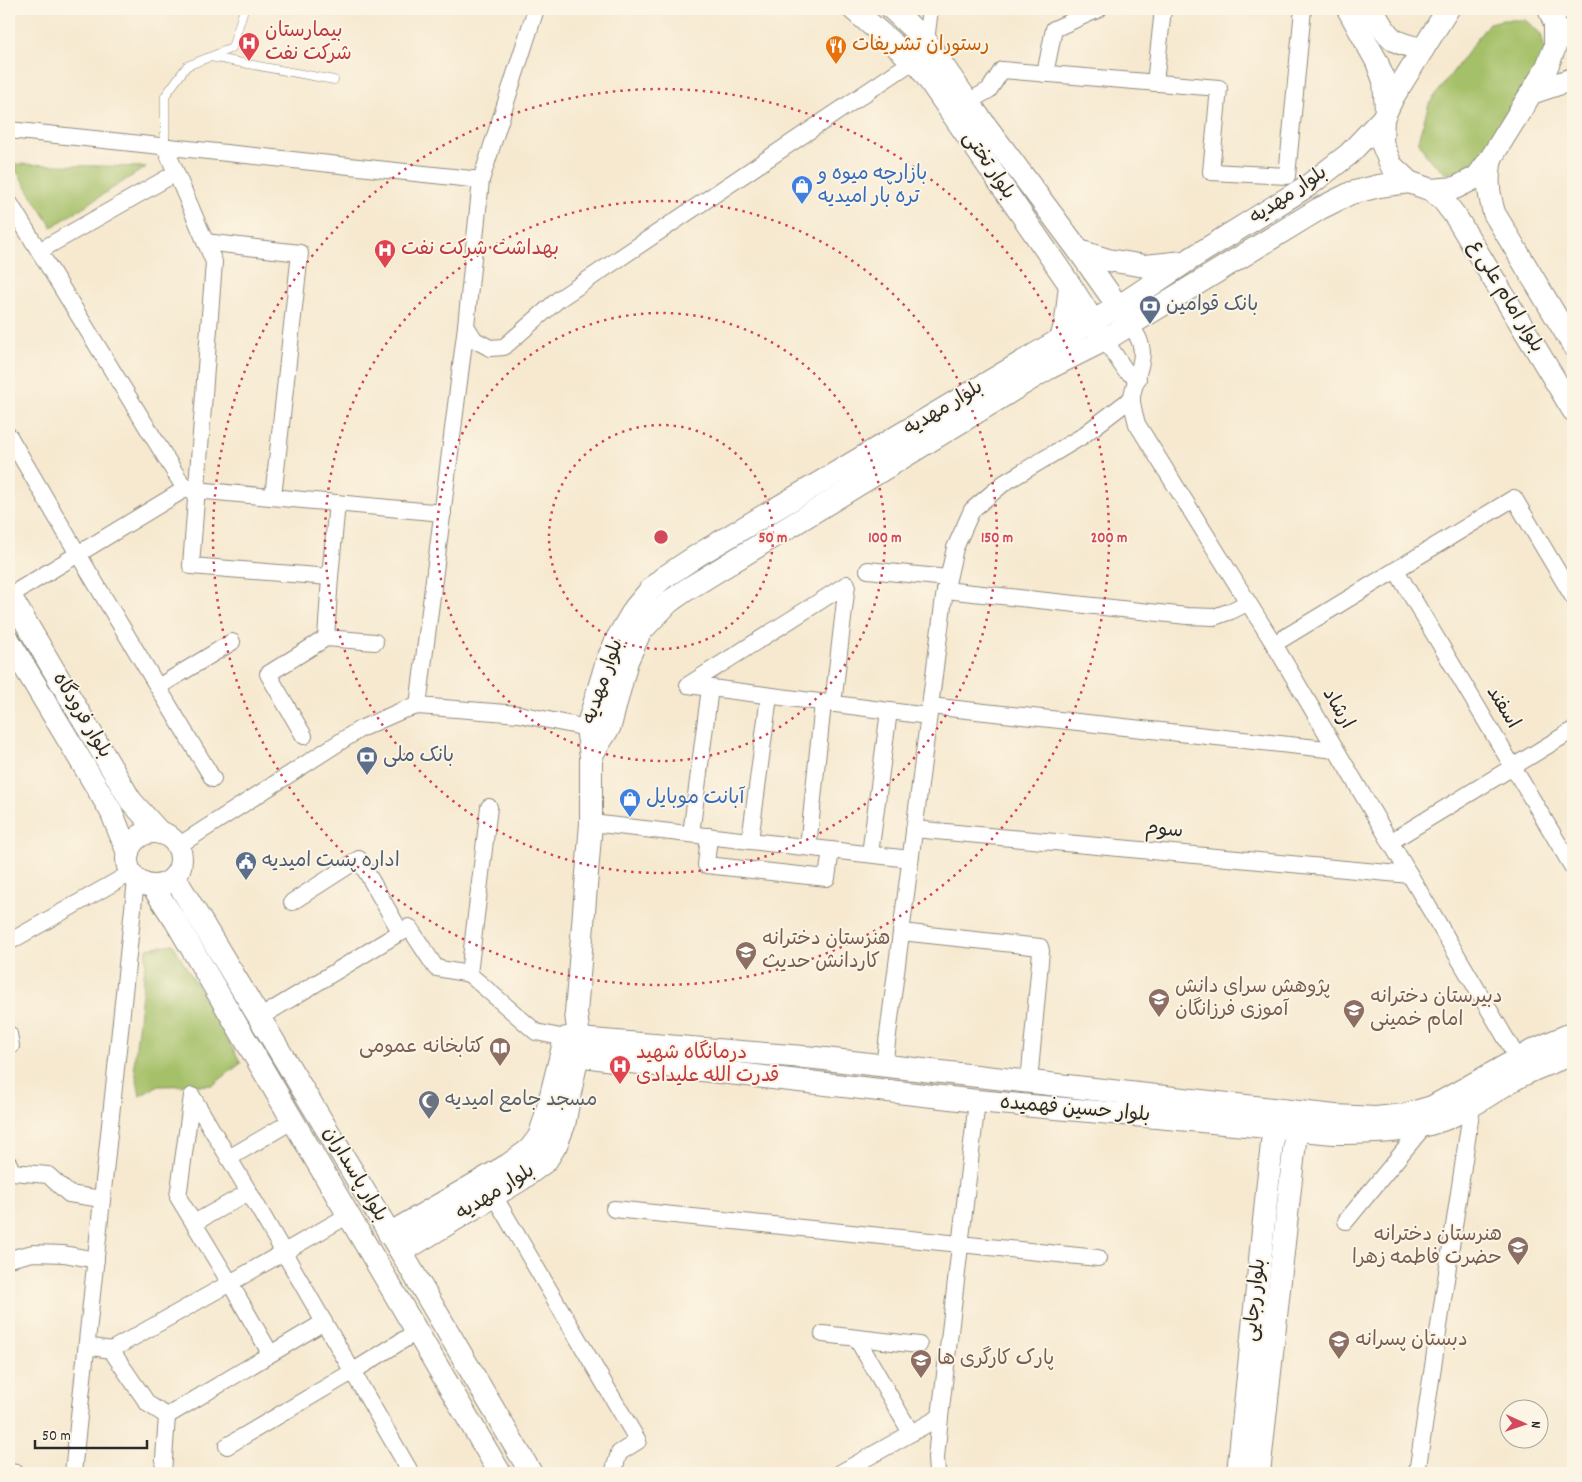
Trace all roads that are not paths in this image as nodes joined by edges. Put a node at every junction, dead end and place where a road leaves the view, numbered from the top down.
1 (244, 9) edge
2 (536, 9) edge
3 (853, 9) edge
4 (892, 9) edge
5 (930, 9) edge
6 (1099, 9) edge
7 (1163, 9) edge
8 (1303, 9) edge
9 (1348, 9) edge
10 (1372, 9) edge
11 (1448, 9) edge
12 (1549, 9) edge
13 (926, 41) junction
14 (1394, 41) junction
15 (1423, 49) junction
16 (210, 57) junction
17 (913, 61) junction
18 (1377, 62) junction
19 (1045, 74) junction
20 (1573, 79) edge
21 (334, 80) dead end
22 (1155, 83) junction
23 (1531, 93) junction
24 (968, 102) junction
25 (1384, 114) junction
26 (9, 130) edge
27 (165, 146) junction
28 (1491, 158) junction
29 (176, 173) junction
30 (481, 180) junction
31 (1409, 182) junction
32 (1431, 190) junction
33 (9, 202) edge
34 (205, 242) junction
35 (1079, 251) junction
36 (39, 252) junction
37 (1187, 261) junction
38 (1070, 285) junction
39 (1124, 316) junction
40 (1093, 320) junction
41 (466, 326) junction
42 (1061, 338) junction
43 (1105, 340) junction
44 (1573, 345) edge
45 (490, 348) junction
46 (462, 358) junction
47 (1138, 379) junction
48 (1132, 398) junction
49 (1573, 410) edge
50 (9, 436) edge
51 (190, 490) junction
52 (273, 497) junction
53 (338, 503) junction
54 (443, 513) junction
55 (78, 554) junction
56 (868, 570) dead end
57 (1396, 570) junction
58 (330, 577) junction
59 (947, 584) junction
60 (9, 595) edge
61 (1573, 597) edge
62 (1247, 603) junction
63 (326, 638) junction
64 (9, 641) edge
65 (232, 642) dead end
66 (375, 642) dead end
67 (1274, 644) junction
68 (158, 686) junction
69 (710, 688) junction
70 (769, 696) junction
71 (828, 703) junction
72 (418, 706) junction
73 (889, 711) junction
74 (929, 711) junction
75 (587, 728) junction
76 (1573, 730) edge
77 (304, 736) dead end
78 (1336, 750) junction
79 (591, 756) junction
80 (1512, 767) junction
81 (213, 779) dead end
82 (489, 807) dead end
83 (591, 823) junction
84 (914, 829) junction
85 (691, 834) junction
86 (709, 836) junction
87 (169, 839) junction
88 (750, 841) junction
89 (1390, 842) junction
90 (808, 847) junction
91 (830, 850) junction
92 (870, 854) junction
93 (910, 859) junction
94 (1573, 868) edge
95 (137, 873) junction
96 (1410, 875) junction
97 (174, 878) junction
98 (292, 902) dead end
99 (901, 932) junction
100 (400, 933) junction
101 (9, 942) edge
102 (469, 974) junction
103 (259, 1018) junction
104 (1573, 1033) edge
105 (9, 1034) edge
106 (571, 1046) junction
107 (9, 1047) edge
108 (1573, 1054) edge
109 (1518, 1059) junction
110 (884, 1066) junction
111 (1029, 1082) junction
112 (977, 1101) junction
113 (1472, 1106) junction
114 (1286, 1119) junction
115 (292, 1121) junction
116 (1425, 1125) junction
117 (228, 1158) junction
118 (9, 1164) edge
119 (249, 1192) junction
120 (494, 1196) junction
121 (102, 1200) junction
122 (614, 1209) dead end
123 (347, 1216) junction
124 (1346, 1222) dead end
125 (194, 1223) junction
126 (395, 1243) junction
127 (960, 1244) junction
128 (284, 1252) junction
129 (1098, 1258) dead end
130 (9, 1259) edge
131 (96, 1260) junction
132 (230, 1284) junction
133 (324, 1322) junction
134 (416, 1332) junction
135 (823, 1334) dead end
136 (857, 1338) junction
137 (919, 1345) dead end
138 (86, 1346) junction
139 (111, 1350) junction
140 (270, 1353) junction
141 (352, 1372) junction
142 (166, 1416) junction
143 (940, 1417) junction
144 (911, 1434) junction
145 (227, 1446) dead end
146 (616, 1470) edge
147 (493, 1471) edge
148 (9, 1472) edge
149 (16, 1473) edge
150 (73, 1473) edge
151 (163, 1473) edge
152 (411, 1473) edge
153 (531, 1473) edge
154 (840, 1473) edge
155 (937, 1473) edge
156 (1238, 1473) edge
157 (1259, 1473) edge
158 (1417, 1473) edge

1 - 16 lane
2 - 30 street
3 - 17 street, بلوار تختی
4 - 13 street, بلوار تختی
5 - 13 street
6 - 19 street
7 - 22 street
8 - 22 street
9 - 18 street
10 - 14 street
11 - 15 street, بلوار مهدیه
12 - 23 street
13 - 17 street
13 - 24 street, بلوار تختی
14 - 15 street
14 - 18 street
15 - 25 street, بلوار مهدیه
16 - 21 lane
16 - 27 lane
17 - 38 street, بلوار تختی
17 - 45 street
18 - 25 street
19 - 22 street
19 - 24 street
20 - 23 street
23 - 28 street
24 - 35 street, بلوار تختی
25 - 31 street
25 - 37 street, بلوار مهدیه
26 - 27 street
27 - 29 street
27 - 30 street
28 - 32 street
28 - 44 street, بلوار امام علی ع
29 - 34 street
29 - 36 street
30 - 41 street
31 - 32 street
31 - 39 street, بلوار مهدیه
32 - 49 street, بلوار امام علی ع
33 - 36 street
34 - 51 street
34 - 52 street
35 - 37 street
35 - 39 street, بلوار تختی
36 - 51 street
37 - 39 street, بلوار مهدیه
38 - 40 street, بلوار تختی
38 - 42 street
39 - 40 street, بلوار مهدیه
39 - 43 street, بلوار مهدیه
39 - 47 street, ارشاد
40 - 42 street, بلوار مهدیه
40 - 43 street, بلوار تختی
41 - 45 street
41 - 46 street
42 - 75 street, بلوار مهدیه
43 - 47 street
43 - 79 street, بلوار مهدیه
45 - 46 street
46 - 54 street
47 - 48 street, ارشاد
48 - 59 street
48 - 62 street, ارشاد
50 - 55 street
51 - 52 street
51 - 55 street
51 - 58 street
52 - 53 street
53 - 54 street
53 - 58 street
54 - 72 street
55 - 60 street
55 - 68 street
56 - 59 street
57 - 61 street
57 - 67 street
57 - 80 street, اسفند
58 - 63 street
59 - 62 street
59 - 74 street
60 - 87 street, بلوار فرودگاه
62 - 67 street, ارشاد
63 - 66 street
63 - 77 street
64 - 95 street, بلوار فرودگاه
65 - 68 street
67 - 78 street, ارشاد
68 - 81 street
69 - 70 street
69 - 71 street
69 - 85 street
70 - 71 street
70 - 88 street
71 - 73 street
71 - 90 street
72 - 75 street
72 - 87 street
73 - 74 street
73 - 92 street
74 - 78 street
74 - 84 street
75 - 79 street, بلوار مهدیه
76 - 80 street
78 - 89 street, ارشاد
79 - 83 street, بلوار مهدیه
80 - 89 street
80 - 94 street, اسفند
82 - 102 street
83 - 85 street
83 - 106 street, بلوار مهدیه
84 - 93 street
84 - 96 street, سوم
85 - 86 street
86 - 88 street
86 - 91 street
87 - 95 street
87 - 97 street
88 - 90 street
89 - 96 street, ارشاد
90 - 91 street
91 - 92 street
92 - 93 street
93 - 99 street
95 - 97 street
95 - 101 street
95 - 115 street, بلوار پاسداران
95 - 121 street
96 - 109 street, ارشاد
97 - 103 street, بلوار پاسداران
98 - 100 street
99 - 110 street
99 - 111 street
100 - 102 street
100 - 103 street
102 - 106 street
103 - 126 street, بلوار پاسداران
104 - 109 street, بلوار حسین فهمیده
105 - 107 street
106 - 110 street, بلوار حسین فهمیده
106 - 112 street, بلوار حسین فهمیده
106 - 120 street, بلوار مهدیه
106 - 126 street, بلوار مهدیه
108 - 113 street, بلوار حسین فهمیده
109 - 114 street, بلوار حسین فهمیده
110 - 111 street, بلوار حسین فهمیده
111 - 114 street, بلوار حسین فهمیده
112 - 114 street, بلوار حسین فهمیده
112 - 127 street
113 - 116 street, بلوار حسین فهمیده
113 - 158 street
114 - 116 street, بلوار حسین فهمیده
114 - 156 street, بلوار رجایی
114 - 157 street, بلوار رجایی
115 - 117 street
115 - 123 street, بلوار پاسداران
116 - 124 street
117 - 119 street
117 - 125 street
118 - 121 street
119 - 125 street
119 - 128 street
120 - 126 street, بلوار مهدیه
120 - 146 street
121 - 131 street
122 - 127 street
123 - 128 street
123 - 134 street, بلوار پاسداران
125 - 132 street
126 - 153 street, بلوار پاسداران
127 - 129 street
127 - 143 street
128 - 132 street
128 - 133 street
130 - 131 street
131 - 138 street
132 - 139 street
132 - 140 street
133 - 140 street
133 - 141 street
134 - 141 street
134 - 147 street, بلوار پاسداران
135 - 136 street
136 - 137 street
136 - 144 street
138 - 139 street
138 - 150 street
139 - 142 street
140 - 142 street
141 - 145 street
141 - 152 street
142 - 151 street
143 - 144 street
143 - 155 street
144 - 154 street
148 - 149 street

